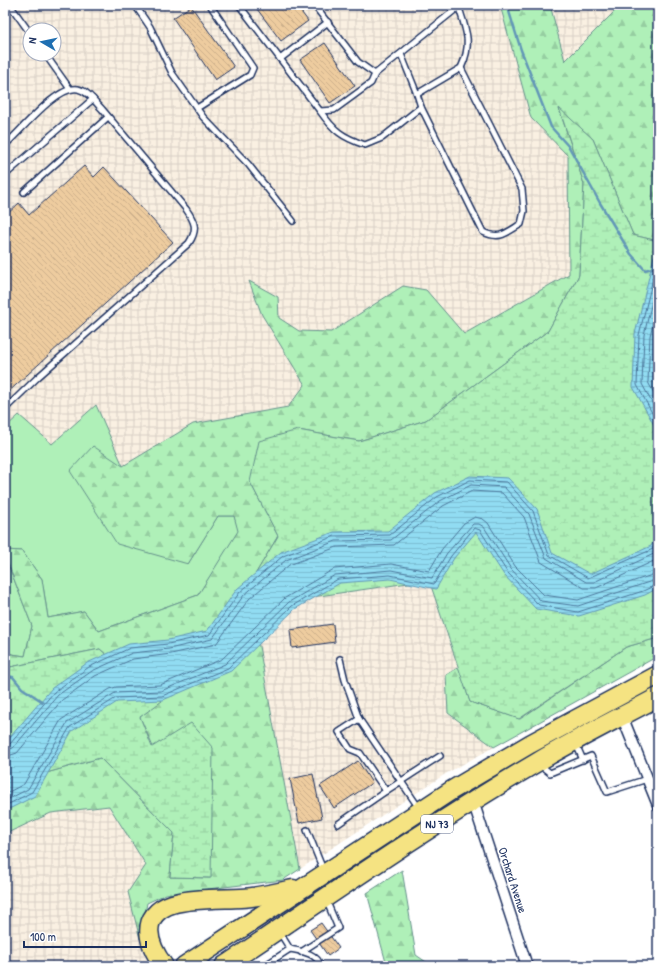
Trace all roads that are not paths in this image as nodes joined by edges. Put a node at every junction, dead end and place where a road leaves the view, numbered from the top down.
1 (10, 5) edge
2 (135, 5) edge
3 (210, 5) edge
4 (239, 5) edge
5 (314, 5) edge
6 (460, 7) edge
7 (22, 22) edge
8 (328, 22) junction
9 (401, 54) junction
10 (280, 59) junction
11 (51, 62) edge
12 (461, 68) junction
13 (375, 74) junction
14 (70, 89) junction
15 (418, 94) junction
16 (92, 99) junction
17 (421, 107) junction
18 (197, 108) junction
19 (320, 111) junction
20 (108, 117) junction
21 (5, 145) edge
22 (5, 175) edge
23 (24, 192) dead end
24 (294, 221) dead end
25 (5, 409) edge
26 (340, 659) dead end
27 (658, 675) edge
28 (658, 698) edge
29 (622, 716) junction
30 (359, 719) junction
31 (574, 741) junction
32 (440, 756) dead end
33 (583, 760) junction
34 (537, 762) junction
35 (647, 779) junction
36 (400, 781) junction
37 (386, 791) junction
38 (473, 801) junction
39 (658, 805) edge
40 (420, 811) junction
41 (338, 824) dead end
42 (307, 830) dead end
43 (325, 874) junction
44 (307, 886) junction
45 (326, 898) junction
46 (278, 930) junction
47 (290, 949) junction
48 (301, 952) junction
49 (164, 966) edge
50 (184, 966) edge
51 (224, 966) edge
52 (264, 966) edge
53 (320, 966) edge
54 (527, 966) edge

1 - 7 lane
2 - 18 lane
3 - 18 lane
4 - 10 lane
5 - 8 lane
6 - 9 lane
6 - 12 lane
8 - 10 lane
8 - 13 lane
9 - 13 lane
9 - 15 lane
10 - 19 lane
11 - 14 lane
12 - 15 lane
12 - 17 lane
13 - 19 lane
14 - 16 lane
14 - 21 lane
15 - 17 lane
16 - 20 lane
16 - 22 lane
17 - 19 lane
18 - 24 lane
20 - 23 lane
20 - 25 lane
26 - 30 lane
27 - 40 highway, NJ 73
28 - 29 highway, NJ 73
29 - 31 highway, NJ 73
29 - 35 street
30 - 36 lane
30 - 37 lane
31 - 33 lane
31 - 34 highway, NJ 73
32 - 36 lane
33 - 34 lane
33 - 35 lane
34 - 38 highway, NJ 73
35 - 39 street
36 - 37 lane
36 - 40 lane
37 - 41 lane
38 - 45 highway, NJ 73
38 - 54 street, Orchard Avenue
40 - 43 highway, NJ 73
42 - 43 lane
43 - 44 highway, NJ 73
44 - 49 highway
44 - 50 highway, NJ 73
45 - 46 highway, NJ 73
45 - 48 lane
46 - 47 lane
46 - 51 highway, NJ 73
47 - 48 lane
47 - 52 lane
48 - 53 lane

